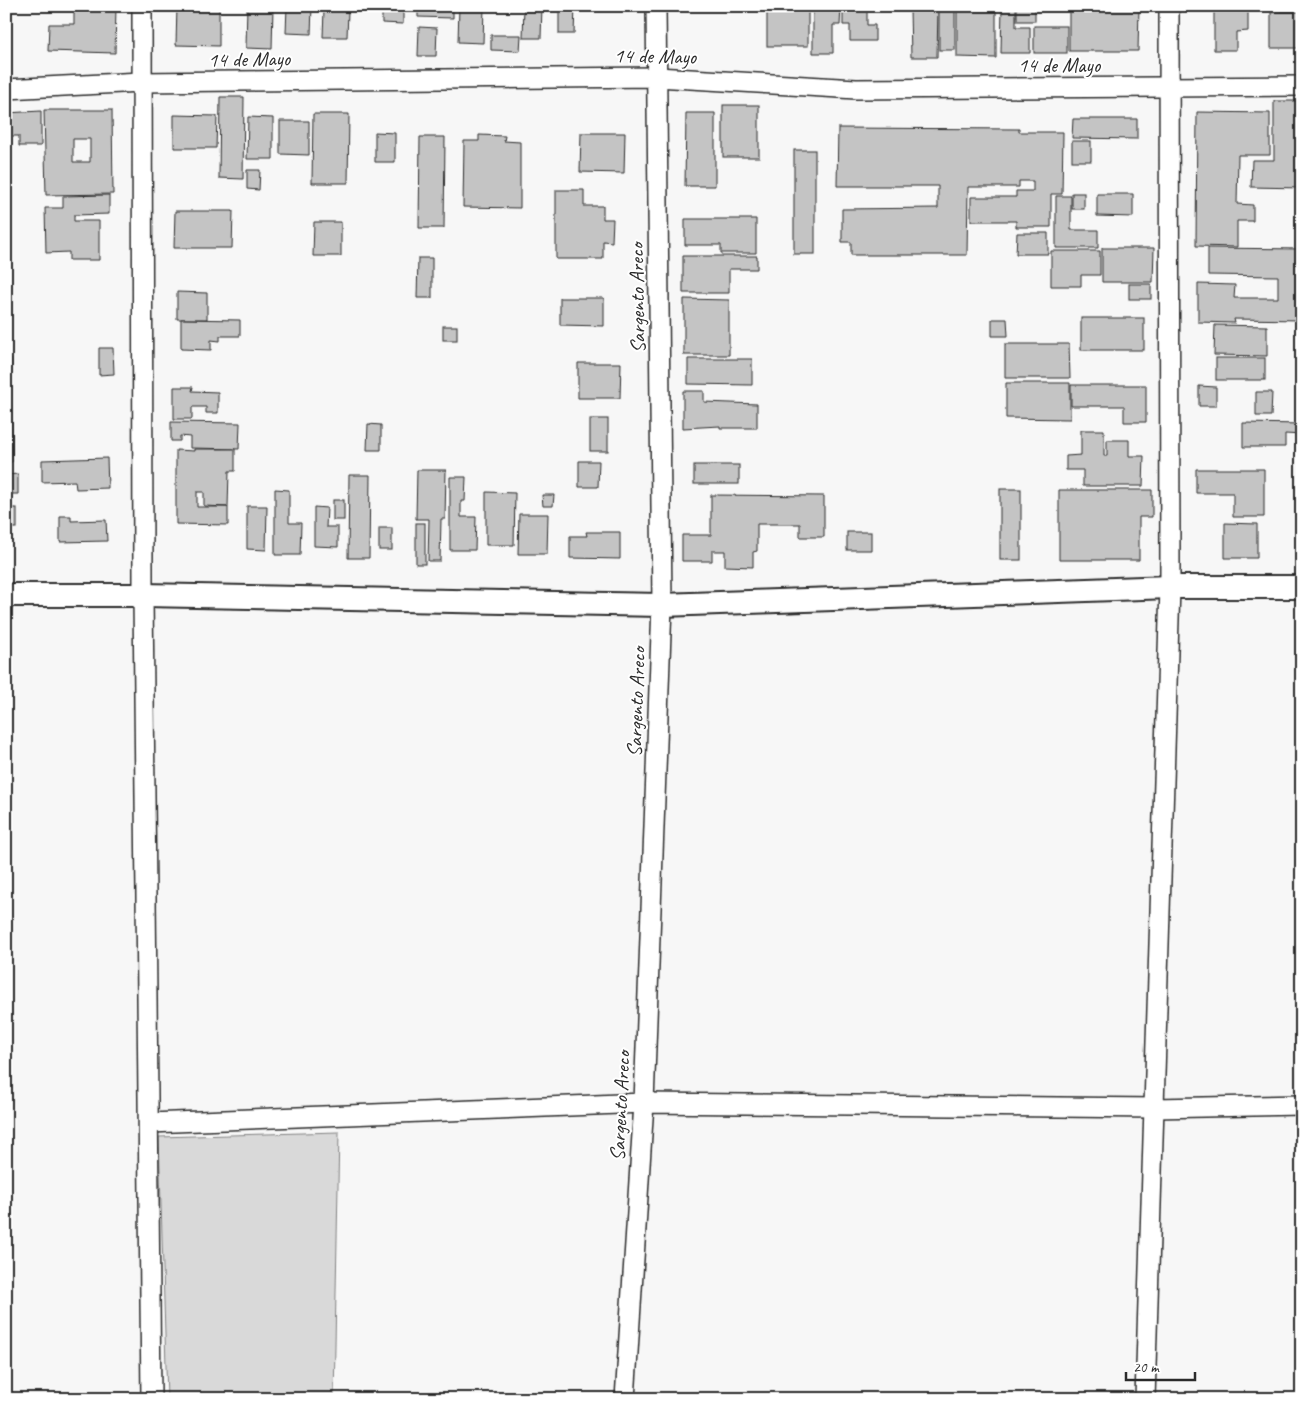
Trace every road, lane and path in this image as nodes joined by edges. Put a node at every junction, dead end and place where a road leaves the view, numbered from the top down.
1 (142, 6) edge
2 (656, 6) edge
3 (1169, 6) edge
4 (657, 77) junction
5 (141, 82) junction
6 (1302, 86) edge
7 (1171, 88) junction
8 (6, 89) edge
9 (1170, 587) junction
10 (1302, 587) edge
11 (6, 595) edge
12 (143, 595) junction
13 (662, 605) junction
14 (644, 1103) junction
15 (1302, 1105) edge
16 (1155, 1108) junction
17 (150, 1123) junction
18 (151, 1399) edge
19 (625, 1399) edge
20 (1146, 1399) edge

1 - 5 street
2 - 4 street, Sargento Areco
3 - 7 street
4 - 5 street, 14 de Mayo
4 - 7 street, 14 de Mayo
4 - 13 street, Sargento Areco
5 - 8 street, 14 de Mayo
5 - 12 street
6 - 7 street, 14 de Mayo
7 - 9 street
9 - 10 street
9 - 13 street
9 - 16 street
11 - 12 street
12 - 13 street
12 - 17 street
13 - 14 street, Sargento Areco
14 - 16 street
14 - 17 street
14 - 19 street, Sargento Areco
15 - 16 street
16 - 20 street
17 - 18 street

